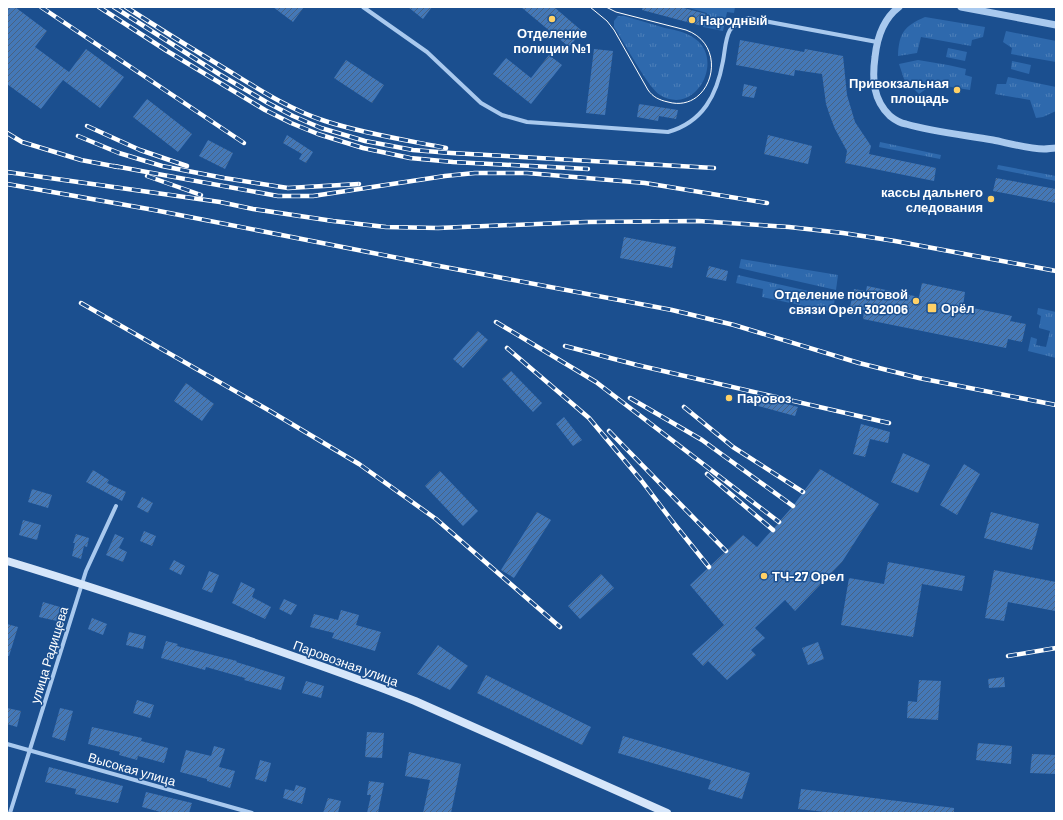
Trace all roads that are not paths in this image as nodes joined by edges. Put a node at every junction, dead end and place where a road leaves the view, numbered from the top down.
1 (363, 7) edge
2 (899, 7) edge
3 (961, 7) edge
4 (1056, 25) edge
5 (877, 42) junction
6 (1056, 148) edge
7 (116, 506) dead end
8 (7, 561) edge
9 (81, 584) junction
10 (7, 744) edge
11 (30, 751) junction
12 (10, 813) edge
13 (252, 813) edge
14 (667, 813) edge

1 - 5 street
2 - 5 street
3 - 4 street
5 - 6 street
7 - 9 street, улица Радищева
8 - 9 main road, Паровозная улица
9 - 11 street, улица Радищева
9 - 14 main road, Паровозная улица
10 - 11 street, Высокая улица
11 - 12 street, улица Радищева
11 - 13 street, Высокая улица

